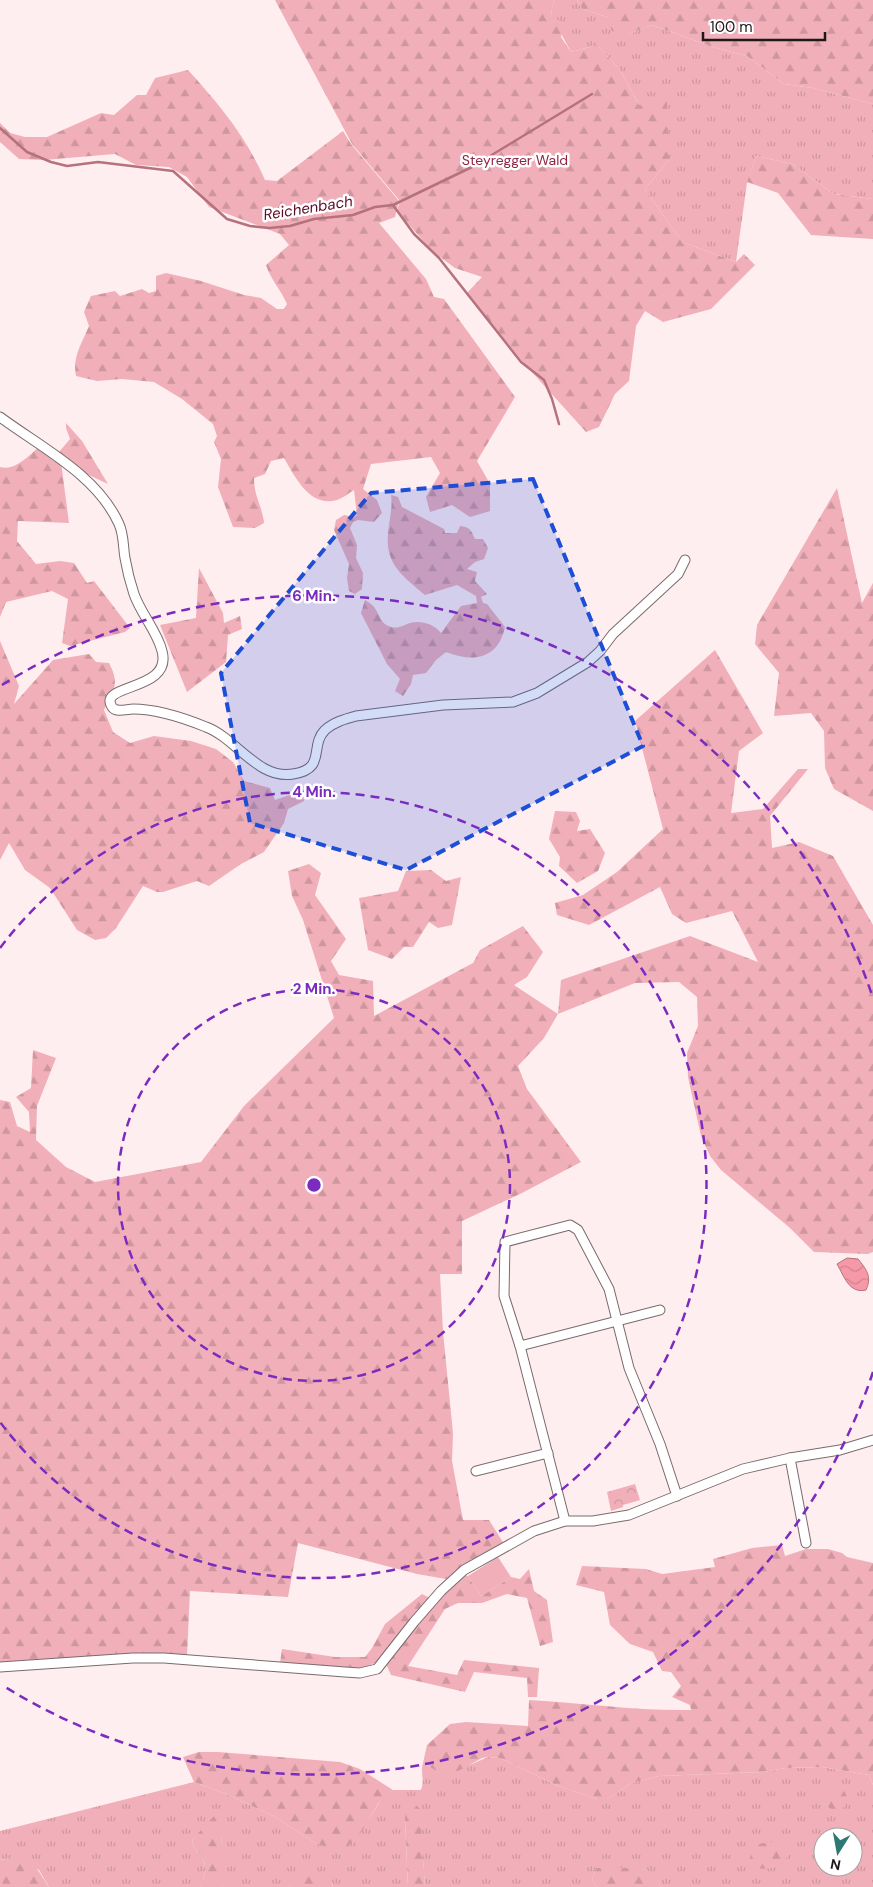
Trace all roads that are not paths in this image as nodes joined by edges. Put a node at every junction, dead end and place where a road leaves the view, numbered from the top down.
1 (0, 417) edge
2 (685, 560) dead end
3 (660, 1310) dead end
4 (617, 1321) junction
5 (520, 1346) junction
6 (873, 1440) edge
7 (548, 1453) junction
8 (790, 1458) junction
9 (476, 1471) dead end
10 (677, 1496) junction
11 (565, 1521) junction
12 (806, 1544) dead end
13 (0, 1667) edge

1 - 2 street
3 - 4 street
4 - 5 street
4 - 5 street
4 - 10 street
5 - 7 street
6 - 8 street
7 - 9 street
7 - 11 street
8 - 10 street
8 - 12 street
10 - 11 street
11 - 13 street

